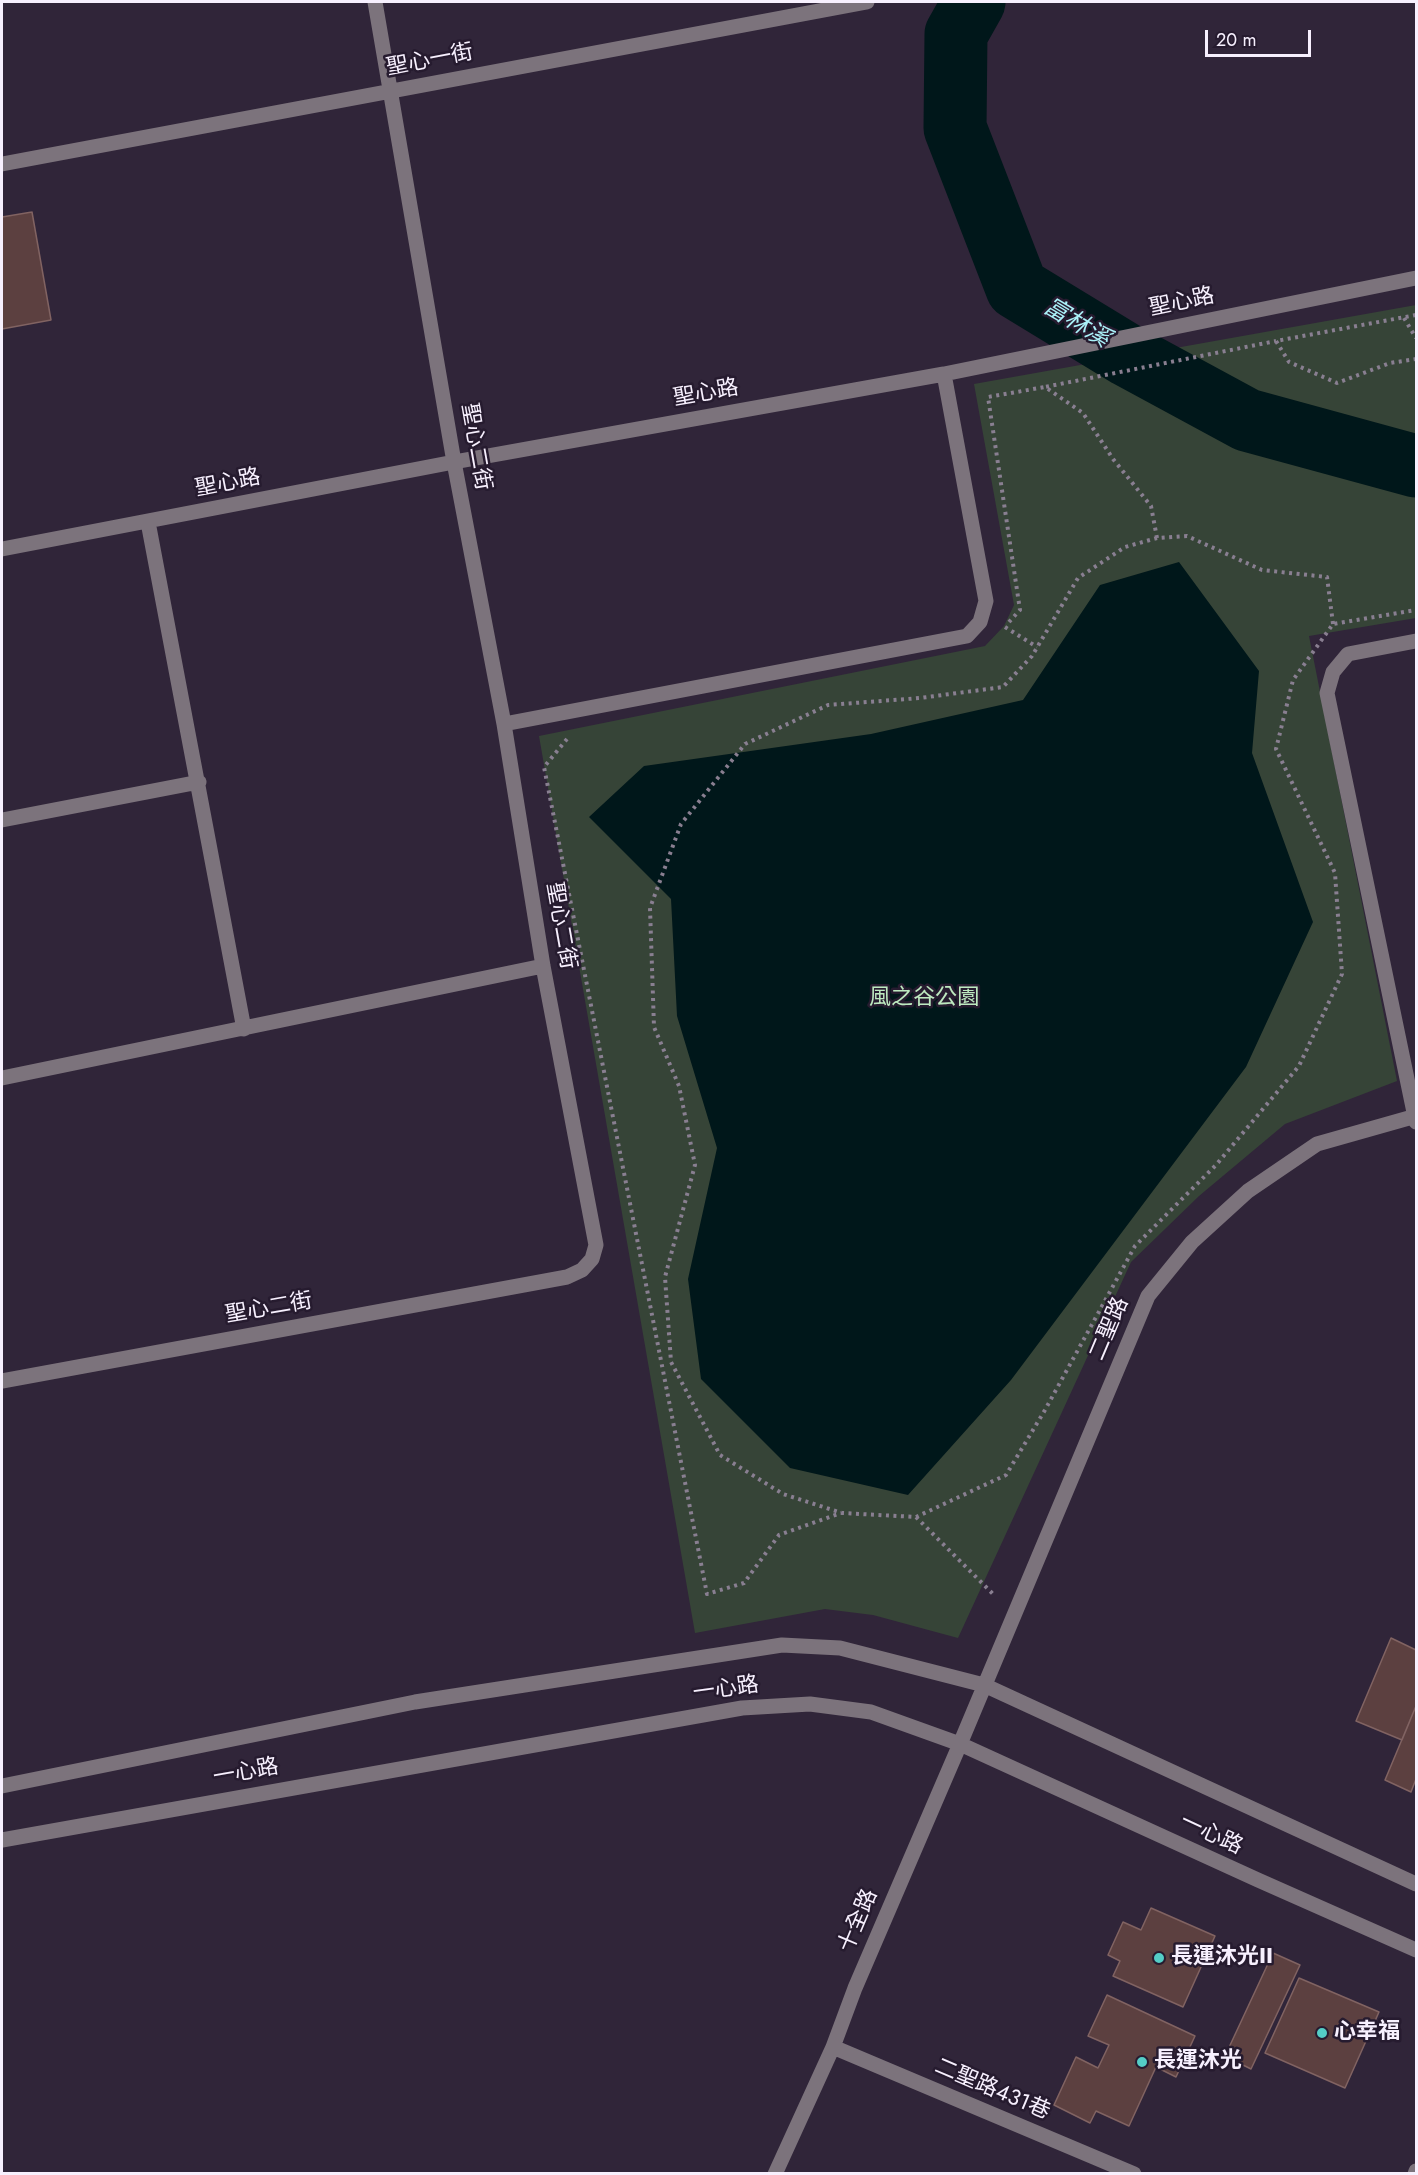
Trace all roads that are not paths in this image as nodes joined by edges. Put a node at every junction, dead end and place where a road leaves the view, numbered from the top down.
1 (375, 2) edge
2 (867, 2) edge
3 (392, 91) junction
4 (2, 164) edge
5 (1416, 278) edge
6 (945, 374) junction
7 (454, 462) junction
8 (148, 522) junction
9 (2, 549) edge
10 (1416, 641) edge
11 (504, 724) junction
12 (199, 782) junction
13 (2, 820) edge
14 (543, 966) junction
15 (244, 1029) junction
16 (2, 1078) edge
17 (1416, 1118) edge
18 (2, 1381) edge
19 (984, 1685) junction
20 (960, 1744) junction
21 (2, 1786) edge
22 (2, 1840) edge
23 (1416, 1884) edge
24 (1416, 1950) edge
25 (833, 2047) junction
26 (775, 2174) edge
27 (1134, 2174) edge

1 - 3 street, 聖心二街
2 - 3 street, 聖心一街
3 - 4 street, 聖心一街
3 - 7 street, 聖心二街
5 - 6 street, 聖心路
6 - 7 street, 聖心路
6 - 11 street
7 - 8 street, 聖心路
7 - 11 street, 聖心二街
8 - 9 street, 聖心路
8 - 12 street
10 - 17 street
11 - 14 street, 聖心二街
12 - 13 street
12 - 15 street
14 - 15 street
14 - 18 street, 聖心二街
15 - 16 street
17 - 19 street, 二聖路
19 - 20 street, 十全路
19 - 21 street, 一心路
19 - 23 street, 一心路
20 - 22 street, 一心路
20 - 24 street, 一心路
20 - 25 street, 十全路
25 - 26 street, 十全路
25 - 27 street, 二聖路431巷

